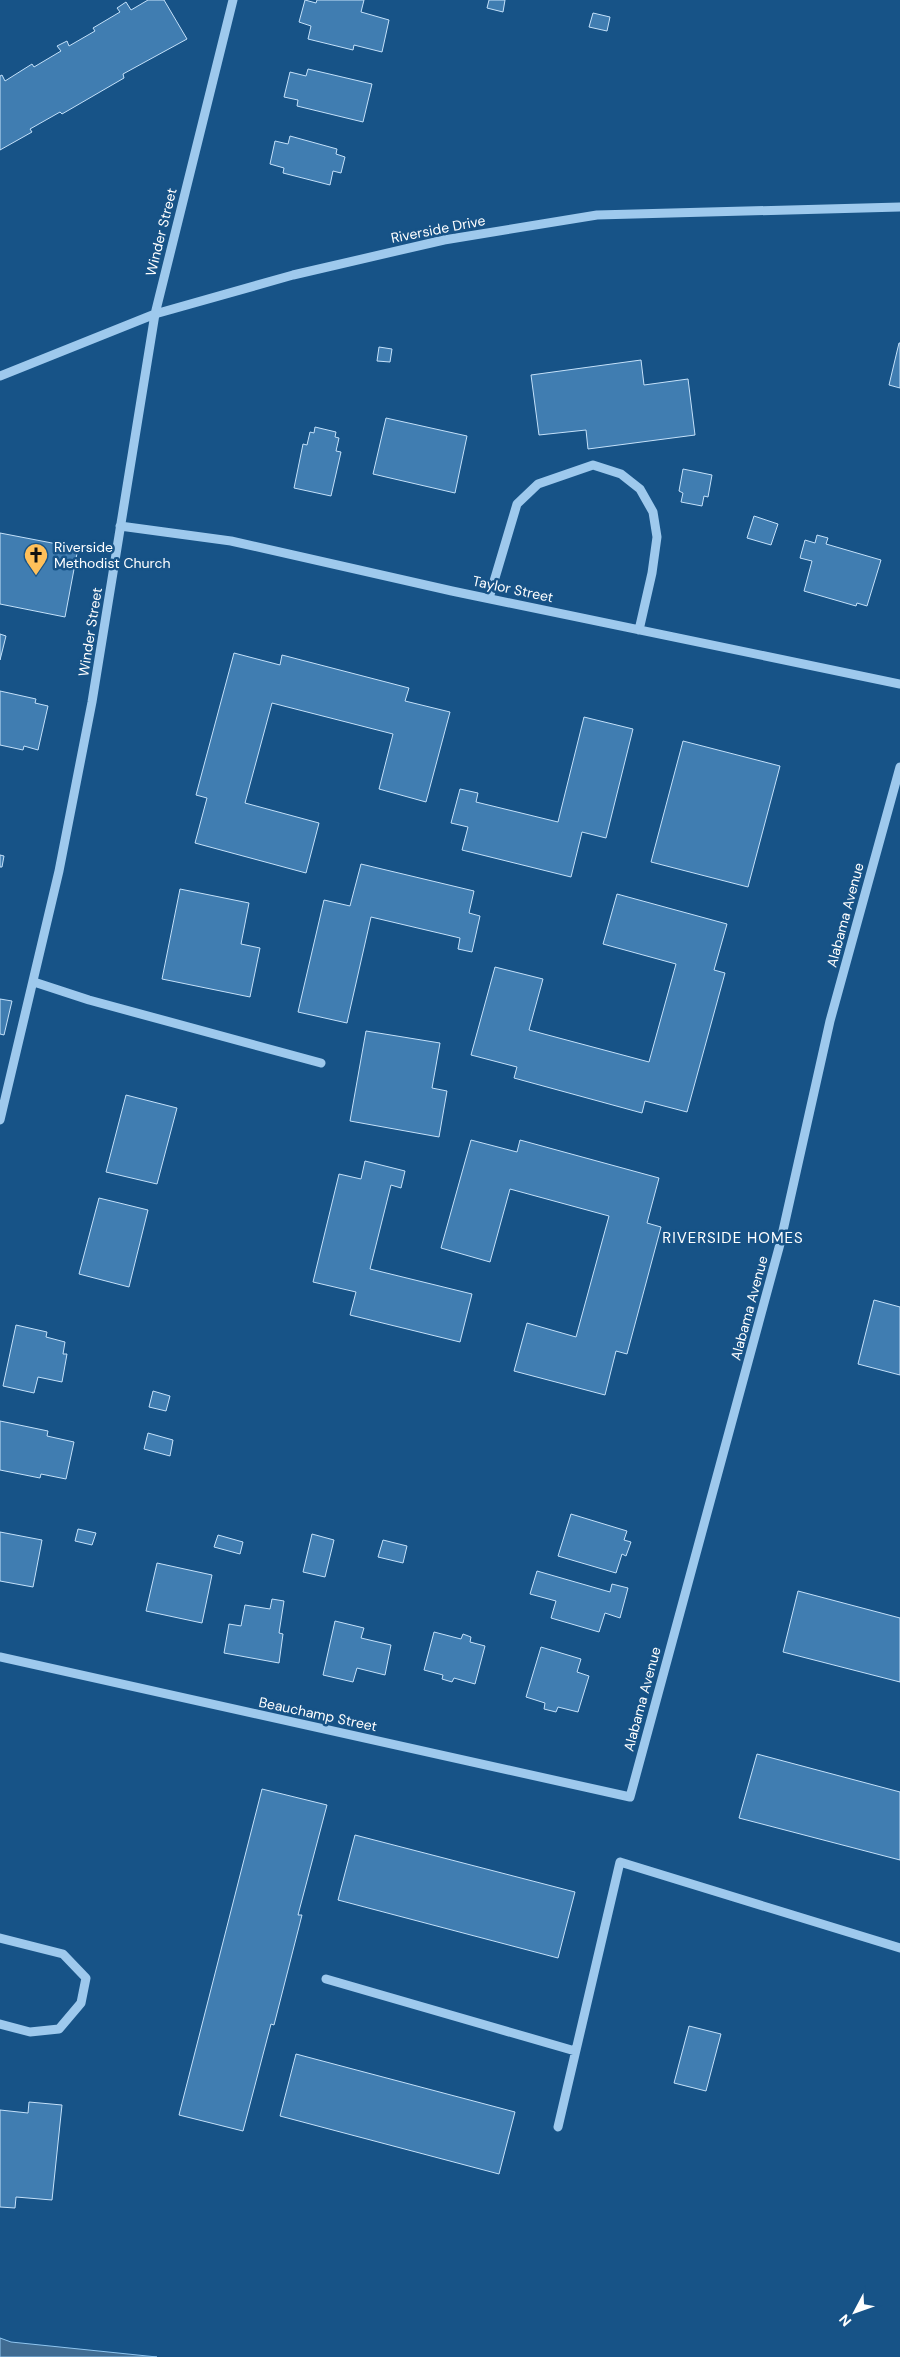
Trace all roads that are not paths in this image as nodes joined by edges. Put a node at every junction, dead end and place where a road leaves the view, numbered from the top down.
1 (233, 0) edge
2 (900, 207) edge
3 (155, 314) junction
4 (0, 376) edge
5 (120, 526) junction
6 (489, 598) junction
7 (639, 630) junction
8 (900, 684) edge
9 (900, 767) edge
10 (34, 982) junction
11 (321, 1063) dead end
12 (0, 1120) edge
13 (0, 1657) edge
14 (630, 1796) joint
15 (0, 1938) edge
16 (900, 1948) edge
17 (326, 1979) dead end
18 (0, 2024) edge
19 (575, 2051) junction
20 (558, 2127) dead end

1 - 3 street, Winder Street
2 - 3 street, Riverside Drive
3 - 4 street, Riverside Drive
3 - 5 street, Winder Street
5 - 6 street, Taylor Street
5 - 10 street, Winder Street
6 - 7 street, Taylor Street
6 - 7 street
7 - 8 street, Taylor Street
9 - 14 street, Alabama Avenue
10 - 11 street
10 - 12 street, Winder Street
13 - 14 street, Beauchamp Street
15 - 18 street
16 - 19 street
17 - 19 street
19 - 20 street

